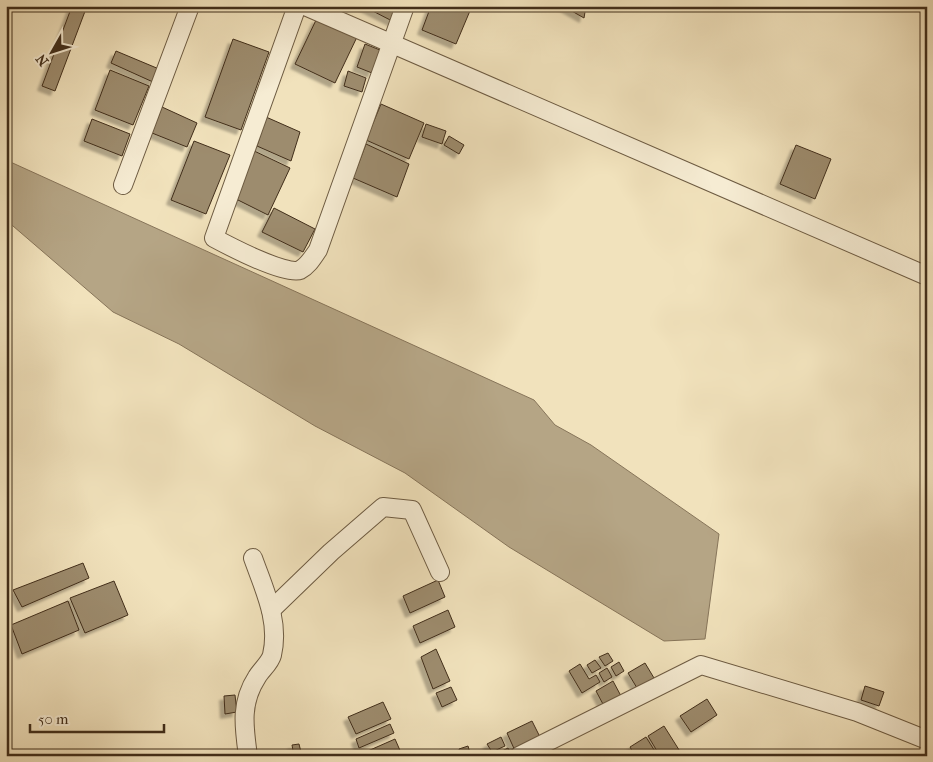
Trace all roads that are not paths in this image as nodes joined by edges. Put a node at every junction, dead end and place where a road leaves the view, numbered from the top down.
1 (190, 6) edge
2 (298, 6) edge
3 (305, 6) edge
4 (405, 6) edge
5 (390, 43) junction
6 (123, 185) dead end
7 (927, 276) edge
8 (252, 558) dead end
9 (440, 572) dead end
10 (271, 610) junction
11 (927, 740) edge
12 (524, 755) edge
13 (248, 756) edge

1 - 6 street
2 - 5 street
3 - 5 street
4 - 5 street
5 - 7 street
8 - 10 street
9 - 10 street
10 - 13 street
11 - 12 street

